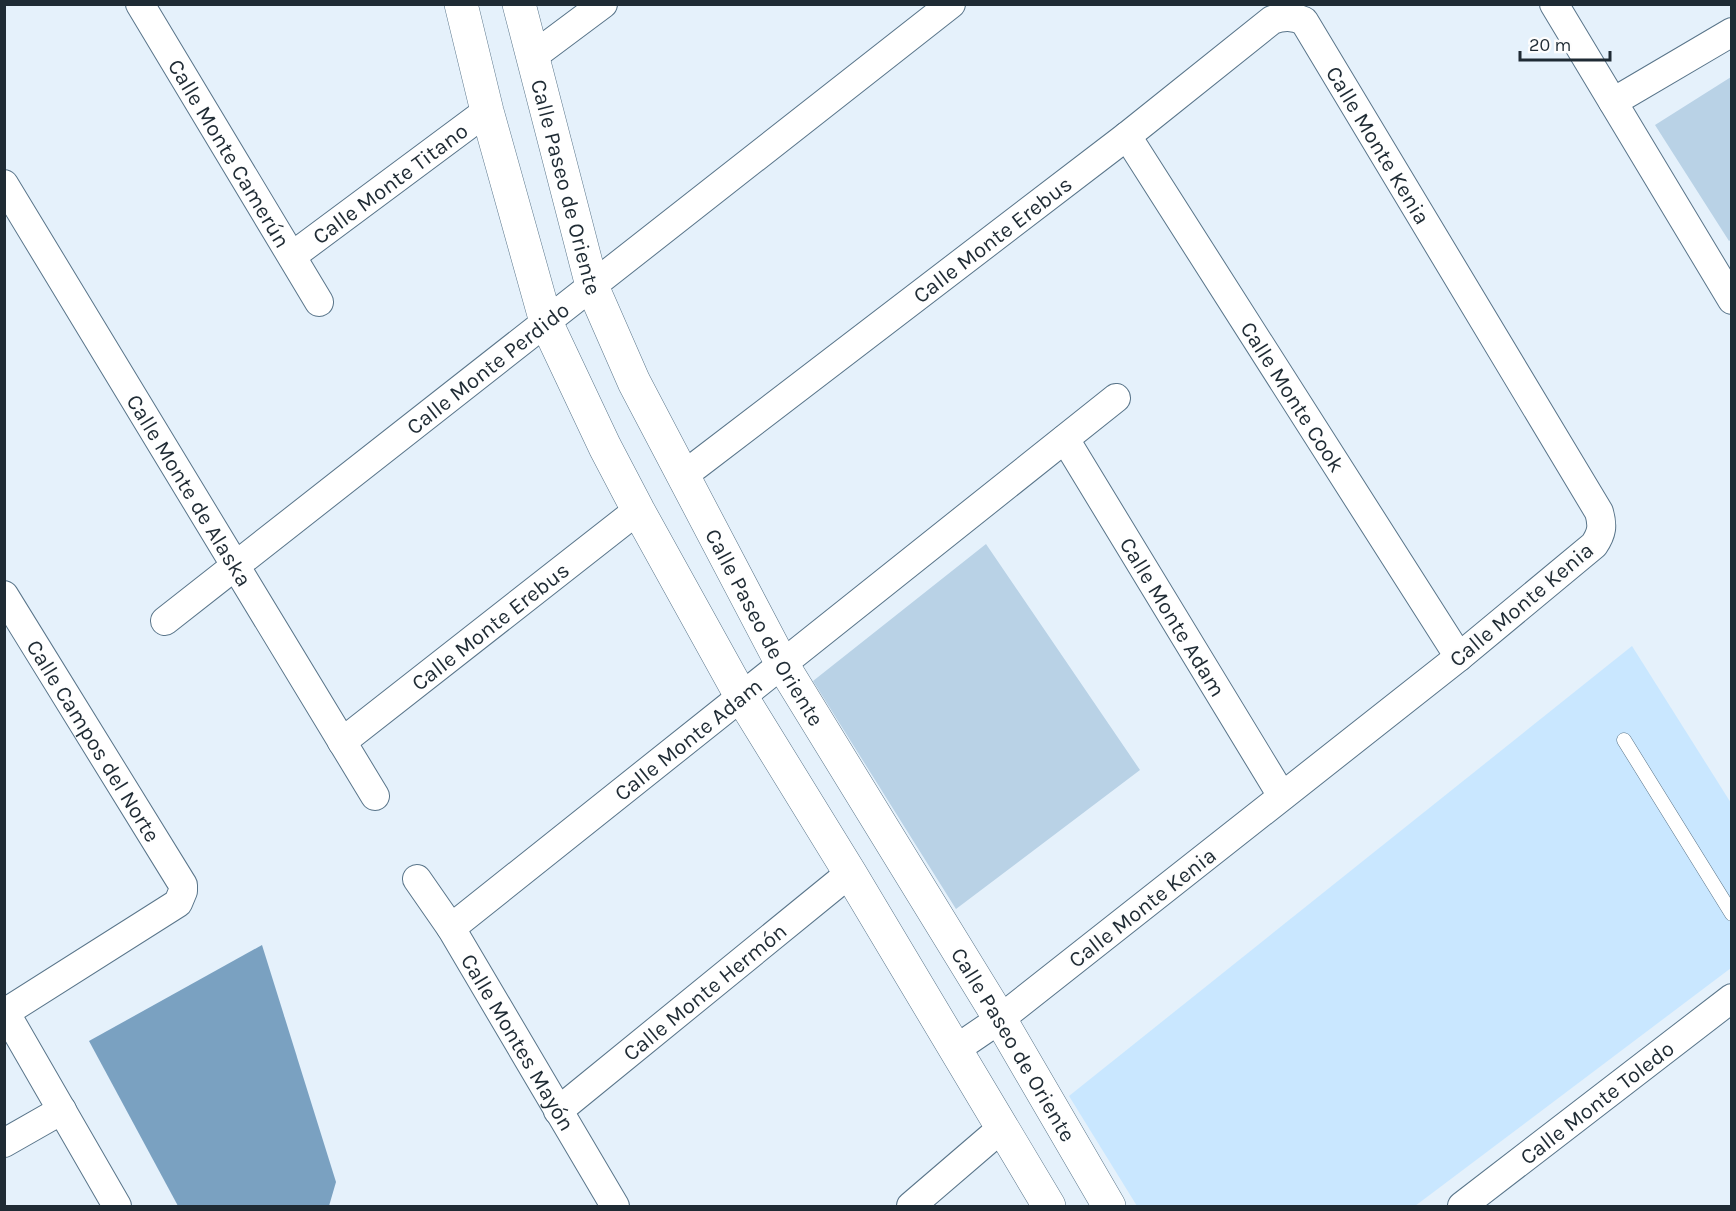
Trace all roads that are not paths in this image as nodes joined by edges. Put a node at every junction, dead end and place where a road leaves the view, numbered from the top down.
1 (140, 4) edge
2 (461, 4) edge
3 (519, 4) edge
4 (603, 4) edge
5 (951, 4) edge
6 (1554, 4) edge
7 (1304, 21) joint
8 (1731, 32) edge
9 (532, 57) junction
10 (1613, 102) junction
11 (487, 111) junction
12 (1127, 136) junction
13 (4, 184) edge
14 (292, 256) junction
15 (592, 286) junction
16 (1731, 300) edge
17 (319, 302) dead end
18 (546, 322) junction
19 (1116, 398) dead end
20 (1065, 439) junction
21 (684, 475) junction
22 (638, 510) junction
23 (236, 565) junction
24 (4, 596) edge
25 (165, 621) dead end
26 (1459, 657) junction
27 (782, 664) junction
28 (741, 696) junction
29 (1624, 740) dead end
30 (342, 742) junction
31 (375, 796) dead end
32 (1282, 796) junction
33 (850, 873) junction
34 (417, 879) dead end
35 (1731, 914) edge
36 (451, 928) junction
37 (1731, 998) edge
38 (5, 1011) edge
39 (1000, 1019) junction
40 (956, 1049) junction
41 (62, 1110) junction
42 (558, 1111) junction
43 (1003, 1127) junction
44 (4, 1143) edge
45 (117, 1206) edge
46 (615, 1206) edge
47 (911, 1206) edge
48 (1049, 1206) edge
49 (1109, 1206) edge
50 (1462, 1206) edge

1 - 14 street, Calle Monte Camerún
2 - 11 street
3 - 9 street, Calle Paseo de Oriente
4 - 9 street
5 - 15 street, Calle Monte Perdido
6 - 10 street
7 - 12 street, Calle Monte Erebus
7 - 26 street, Calle Monte Kenia
8 - 10 street
9 - 15 street, Calle Paseo de Oriente
10 - 16 street
11 - 14 street, Calle Monte Titano
11 - 18 street
12 - 21 street, Calle Monte Erebus
12 - 26 street, Calle Monte Cook
13 - 23 street, Calle Monte de Alaska
14 - 17 street, Calle Monte Camerún
15 - 18 street, Calle Monte Perdido
15 - 21 street, Calle Paseo de Oriente
18 - 22 street
18 - 23 street, Calle Monte Perdido
19 - 20 street, Calle Monte Adam
20 - 27 street, Calle Monte Adam
20 - 32 street, Calle Monte Adam
21 - 27 street, Calle Paseo de Oriente
22 - 28 street
22 - 30 street, Calle Monte Erebus
23 - 25 street, Calle Monte Perdido
23 - 30 street, Calle Monte de Alaska
24 - 38 street, Calle Campos del Norte
26 - 32 street, Calle Monte Kenia
27 - 28 street, Calle Monte Adam
27 - 39 street, Calle Paseo de Oriente
28 - 33 street
28 - 36 street, Calle Monte Adam
29 - 35 lane
30 - 31 street, Calle Monte de Alaska
32 - 39 street, Calle Monte Kenia
33 - 40 street
33 - 42 street, Calle Monte Hermón
34 - 36 street, Calle Montes Mayón
36 - 42 street, Calle Montes Mayón
37 - 50 street, Calle Monte Toledo
38 - 41 street
39 - 40 street, Calle Monte Kenia
39 - 49 street, Calle Paseo de Oriente
40 - 43 street
41 - 44 street
41 - 45 street
42 - 46 street, Calle Montes Mayón
43 - 47 street
43 - 48 street

